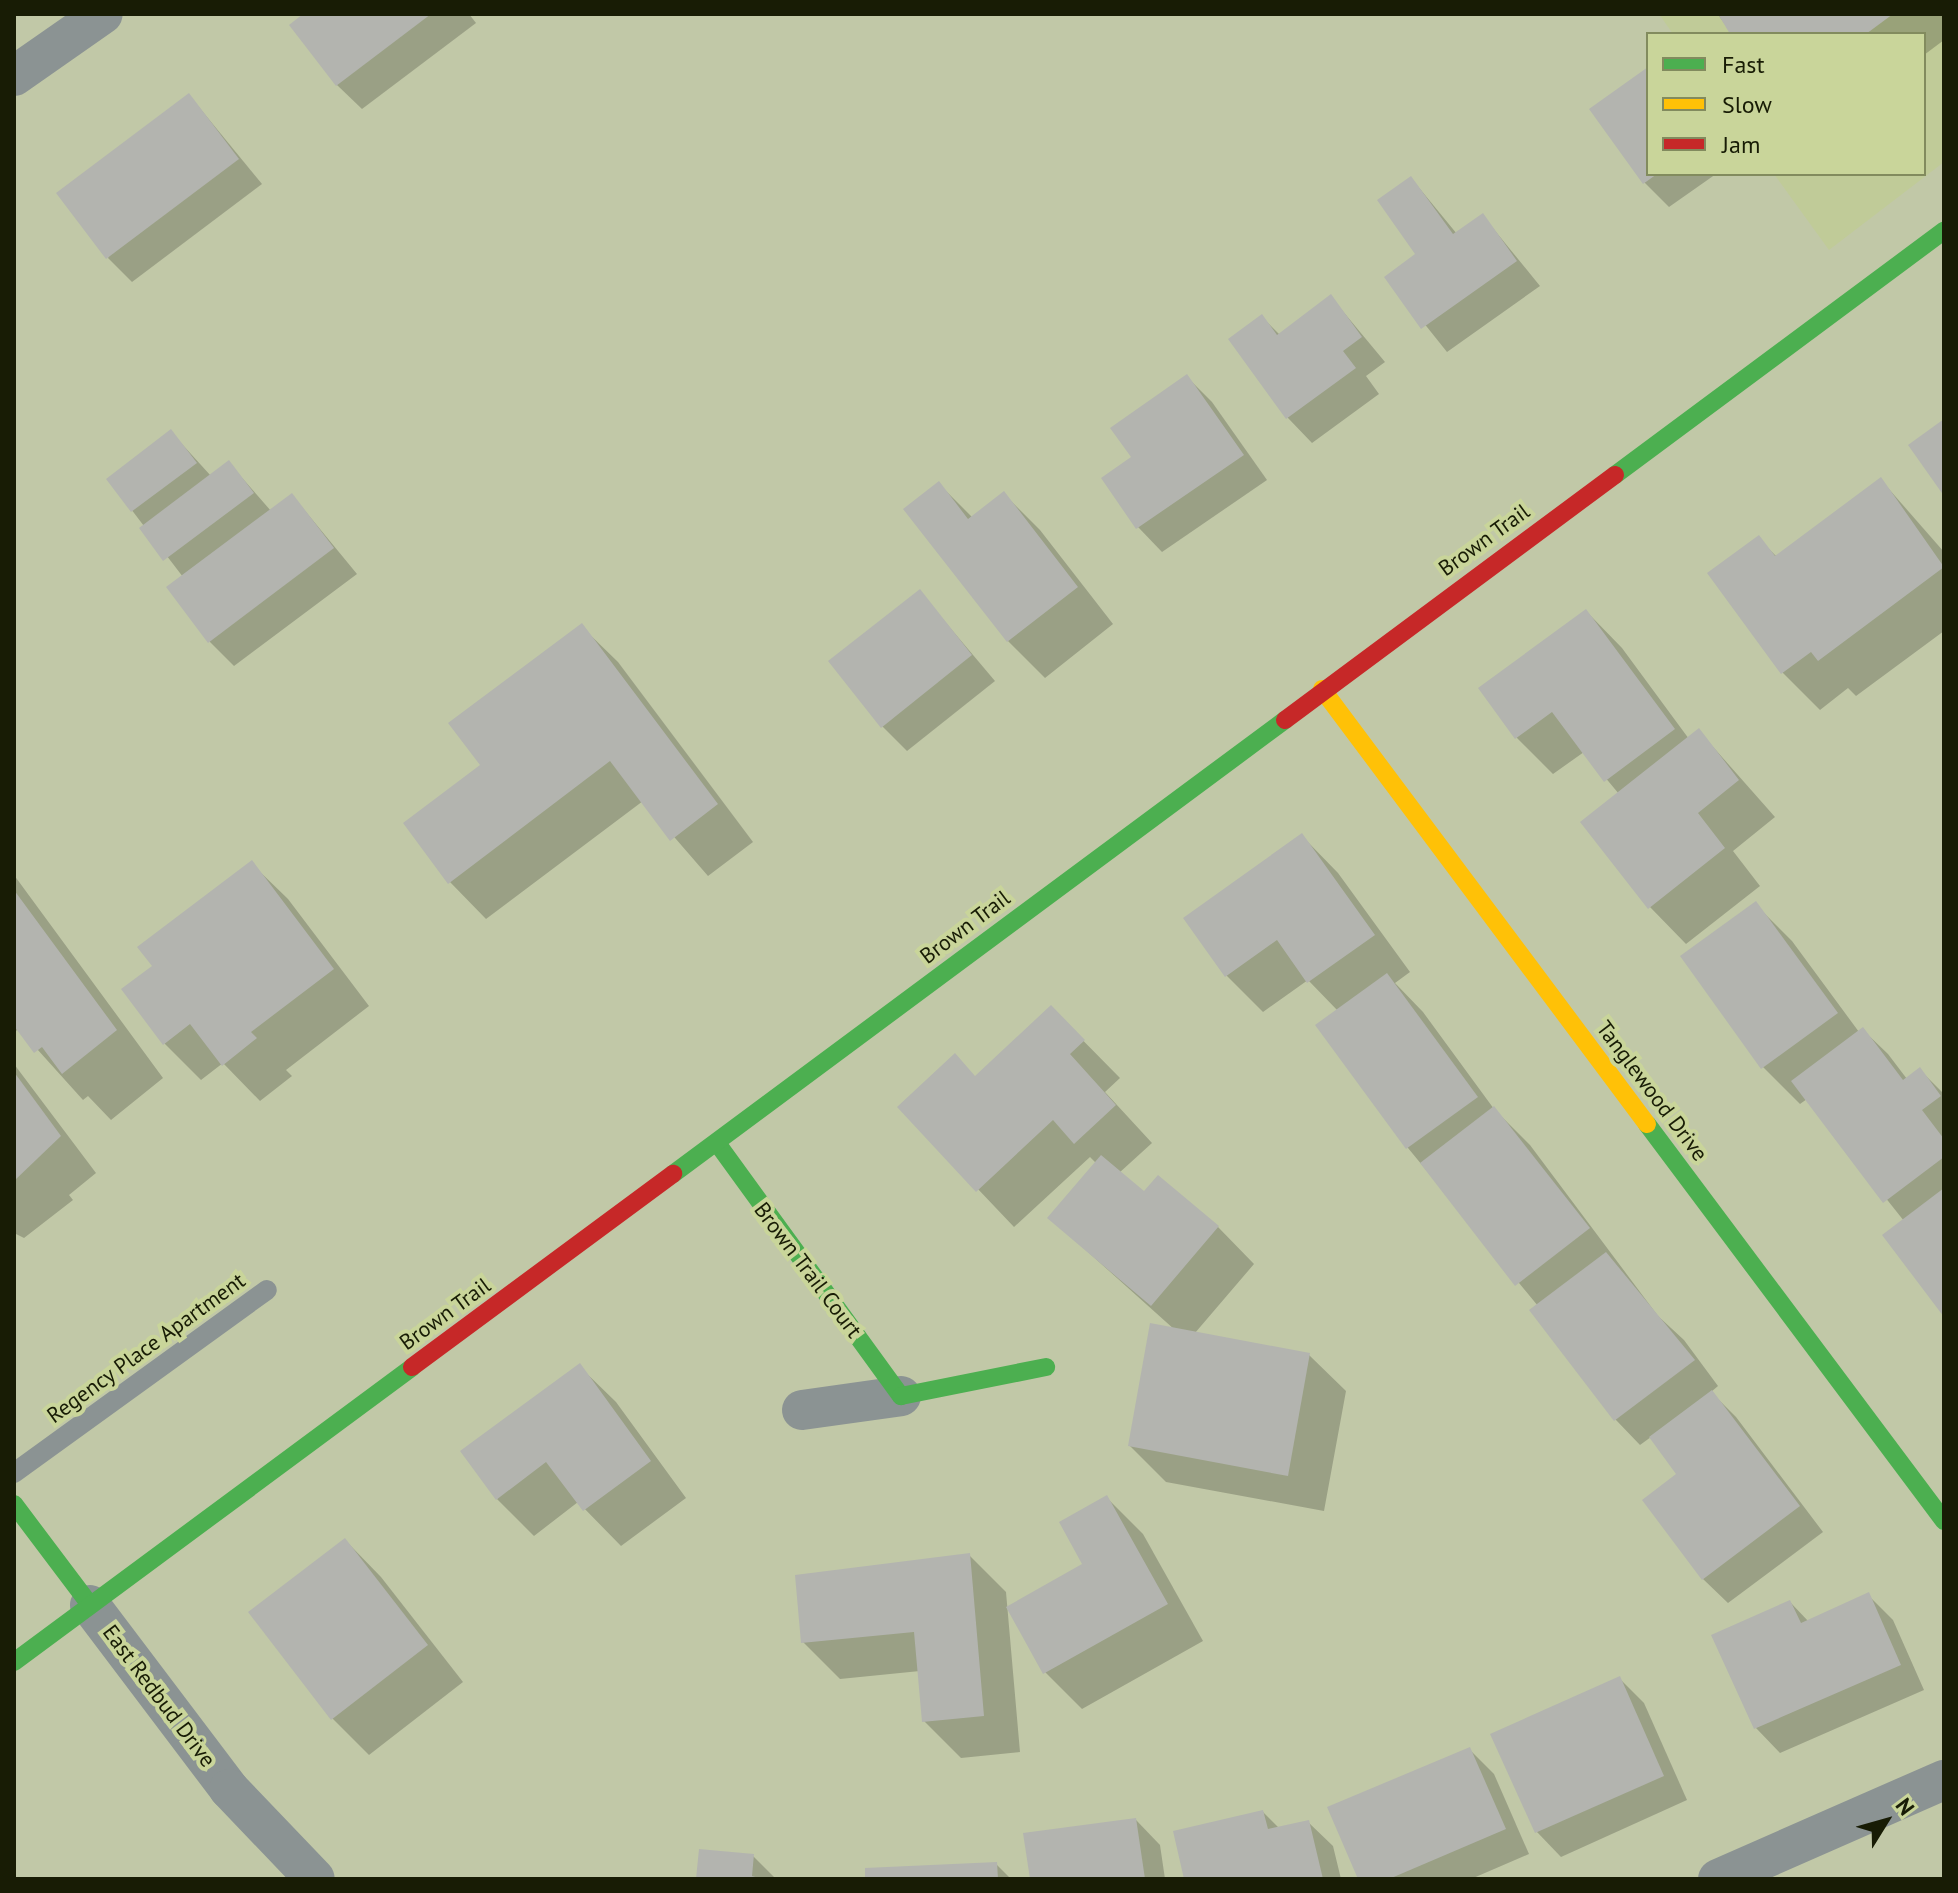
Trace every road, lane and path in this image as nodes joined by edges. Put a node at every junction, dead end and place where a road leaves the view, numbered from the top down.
1 (103, 14) edge
2 (14, 76) edge
3 (1944, 231) edge
4 (1322, 689) junction
5 (717, 1143) junction
6 (267, 1290) dead end
7 (1046, 1367) dead end
8 (901, 1396) junction
9 (802, 1410) dead end
10 (14, 1473) edge
11 (14, 1504) edge
12 (1944, 1521) edge
13 (90, 1605) junction
14 (14, 1662) edge
15 (1944, 1780) edge
16 (315, 1879) edge
17 (1718, 1879) edge

1 - 2 street
3 - 4 main road, Brown Trail
4 - 5 main road, Brown Trail
4 - 12 main road, Tanglewood Drive
5 - 8 main road, Brown Trail Court
5 - 13 main road, Brown Trail
6 - 10 lane, Regency Place Apartment
7 - 8 main road
8 - 9 street
11 - 13 main road, East Redbud Drive
13 - 14 main road, Brown Trail
13 - 16 street, East Redbud Drive
15 - 17 street

